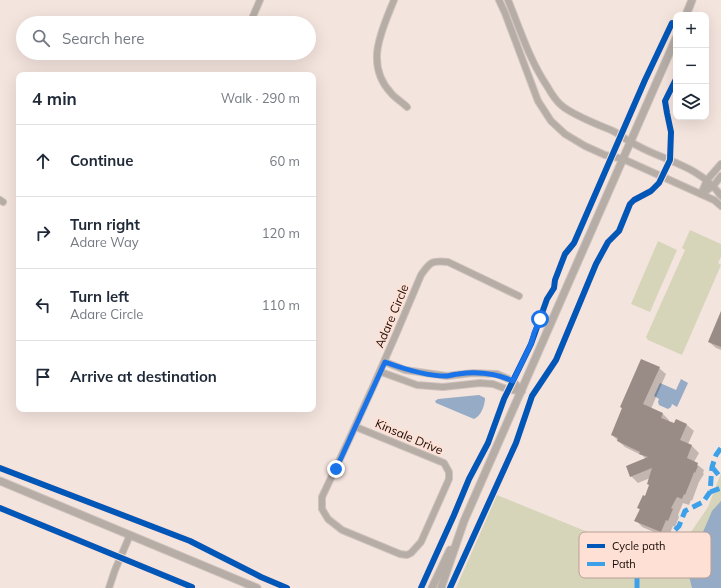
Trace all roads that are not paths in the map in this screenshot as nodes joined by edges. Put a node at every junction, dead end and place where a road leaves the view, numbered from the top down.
1 (260, 0) edge
2 (394, 0) edge
3 (499, 0) edge
4 (508, 0) edge
5 (692, 0) edge
6 (687, 12) edge
7 (253, 16) edge
8 (673, 45) edge
9 (407, 107) dead end
10 (630, 142) junction
11 (623, 159) junction
12 (721, 164) edge
13 (721, 176) edge
14 (707, 180) junction
15 (714, 185) junction
16 (701, 194) junction
17 (721, 196) edge
18 (721, 206) edge
19 (519, 296) dead end
20 (385, 362) junction
21 (381, 372) junction
22 (522, 391) junction
23 (356, 427) junction
24 (449, 472) joint
25 (0, 481) edge
26 (464, 521) junction
27 (130, 535) junction
28 (110, 588) edge
29 (257, 588) edge
30 (432, 588) edge
31 (441, 588) edge

1 - 7 street
2 - 9 street
3 - 11 street
4 - 10 street
5 - 6 street
8 - 10 street
10 - 11 street
10 - 14 street
11 - 16 street
11 - 22 street
12 - 14 street
13 - 15 street
14 - 15 street
14 - 16 street
15 - 16 street
15 - 17 street
16 - 18 street
19 - 20 street, Adare Circle
20 - 21 street, Adare Circle
20 - 22 street
21 - 22 street
21 - 23 street, Adare Circle
22 - 26 street
23 - 24 street, Kinsale Drive
23 - 24 street, Adare Circle
25 - 27 street
26 - 30 street
26 - 31 street
27 - 28 street
27 - 29 street

